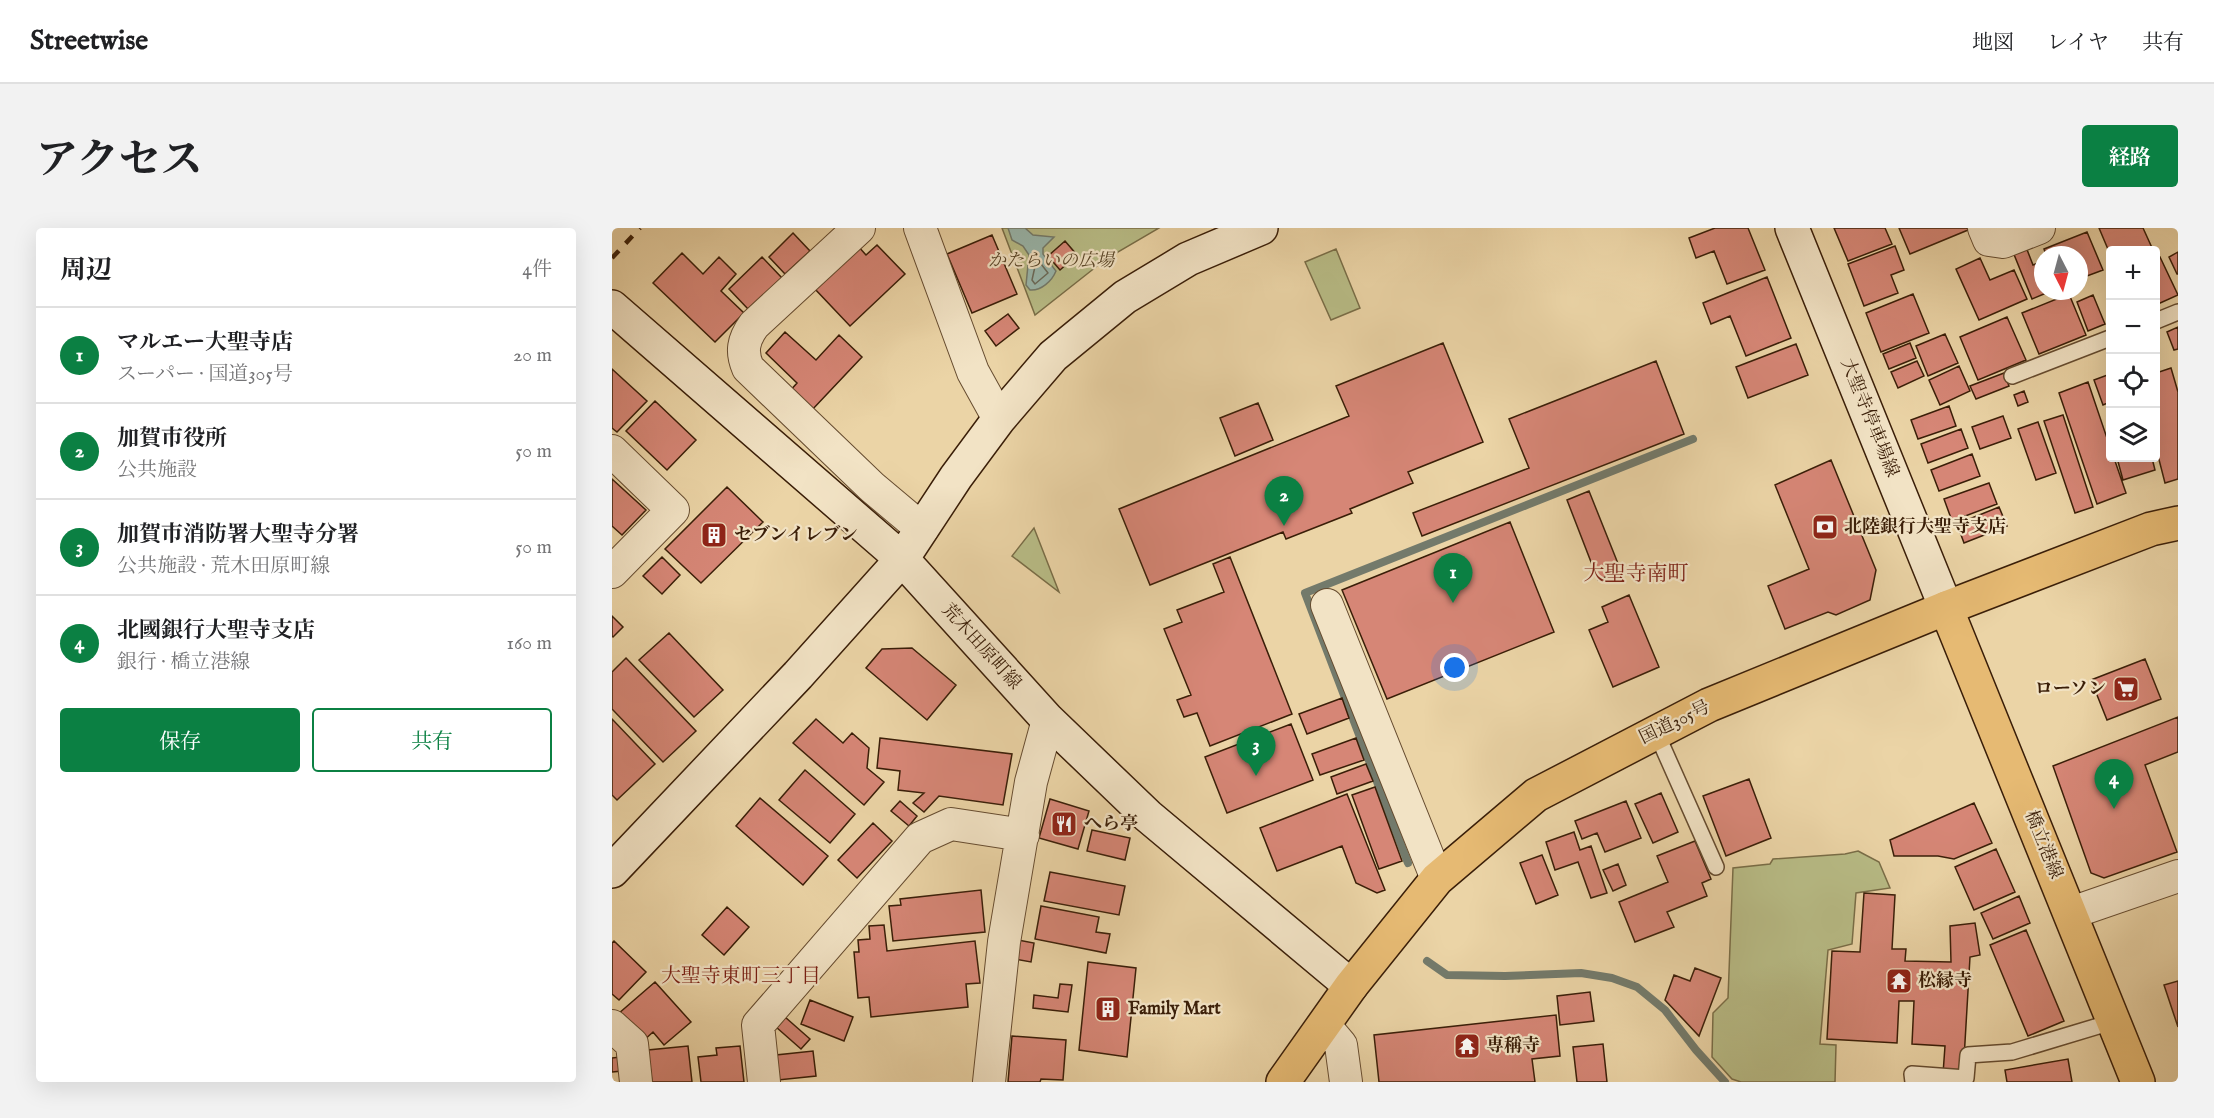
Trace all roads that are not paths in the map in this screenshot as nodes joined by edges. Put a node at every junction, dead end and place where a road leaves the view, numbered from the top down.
1 (859, 228) edge
2 (920, 228) edge
3 (1261, 228) edge
4 (1792, 228) edge
5 (1984, 228) edge
6 (2039, 228) edge
7 (612, 307) edge
8 (2178, 312) edge
9 (2160, 319) edge
10 (2106, 340) edge
11 (2012, 376) dead end
12 (999, 419) junction
13 (612, 451) edge
14 (2178, 523) edge
15 (922, 529) junction
16 (902, 559) junction
17 (612, 572) edge
18 (1327, 605) dead end
19 (1946, 608) junction
20 (1048, 720) junction
21 (1656, 732) junction
22 (1023, 835) junction
23 (1716, 867) dead end
24 (612, 871) edge
25 (2178, 876) edge
26 (1437, 879) junction
27 (2071, 913) junction
28 (1351, 986) junction
29 (2115, 1021) junction
30 (1324, 1025) junction
31 (612, 1026) edge
32 (636, 1082) edge
33 (764, 1082) edge
34 (989, 1082) edge
35 (1283, 1082) edge
36 (1346, 1082) edge
37 (1913, 1082) edge
38 (2138, 1082) edge

1 - 15 street
2 - 12 street
3 - 12 main road
4 - 19 main road, 大聖寺停車場線
5 - 6 street
7 - 16 main road, 荒木田原町線
8 - 9 lane
10 - 11 lane
12 - 15 main road
13 - 17 street
14 - 19 main road, 国道305号
15 - 16 main road
16 - 20 main road, 荒木田原町線
16 - 24 main road
18 - 26 street
19 - 21 main road, 国道305号
19 - 27 main road, 橋立港線
20 - 22 street
20 - 28 main road, 荒木田原町線
21 - 23 lane
21 - 26 main road, 国道305号
22 - 33 street
22 - 34 street
25 - 27 street
26 - 28 main road, 国道305号
27 - 29 main road, 橋立港線
28 - 30 main road, 国道305号
29 - 37 lane
29 - 38 main road, 橋立港線
30 - 35 main road, 国道305号
30 - 36 street
31 - 32 street

